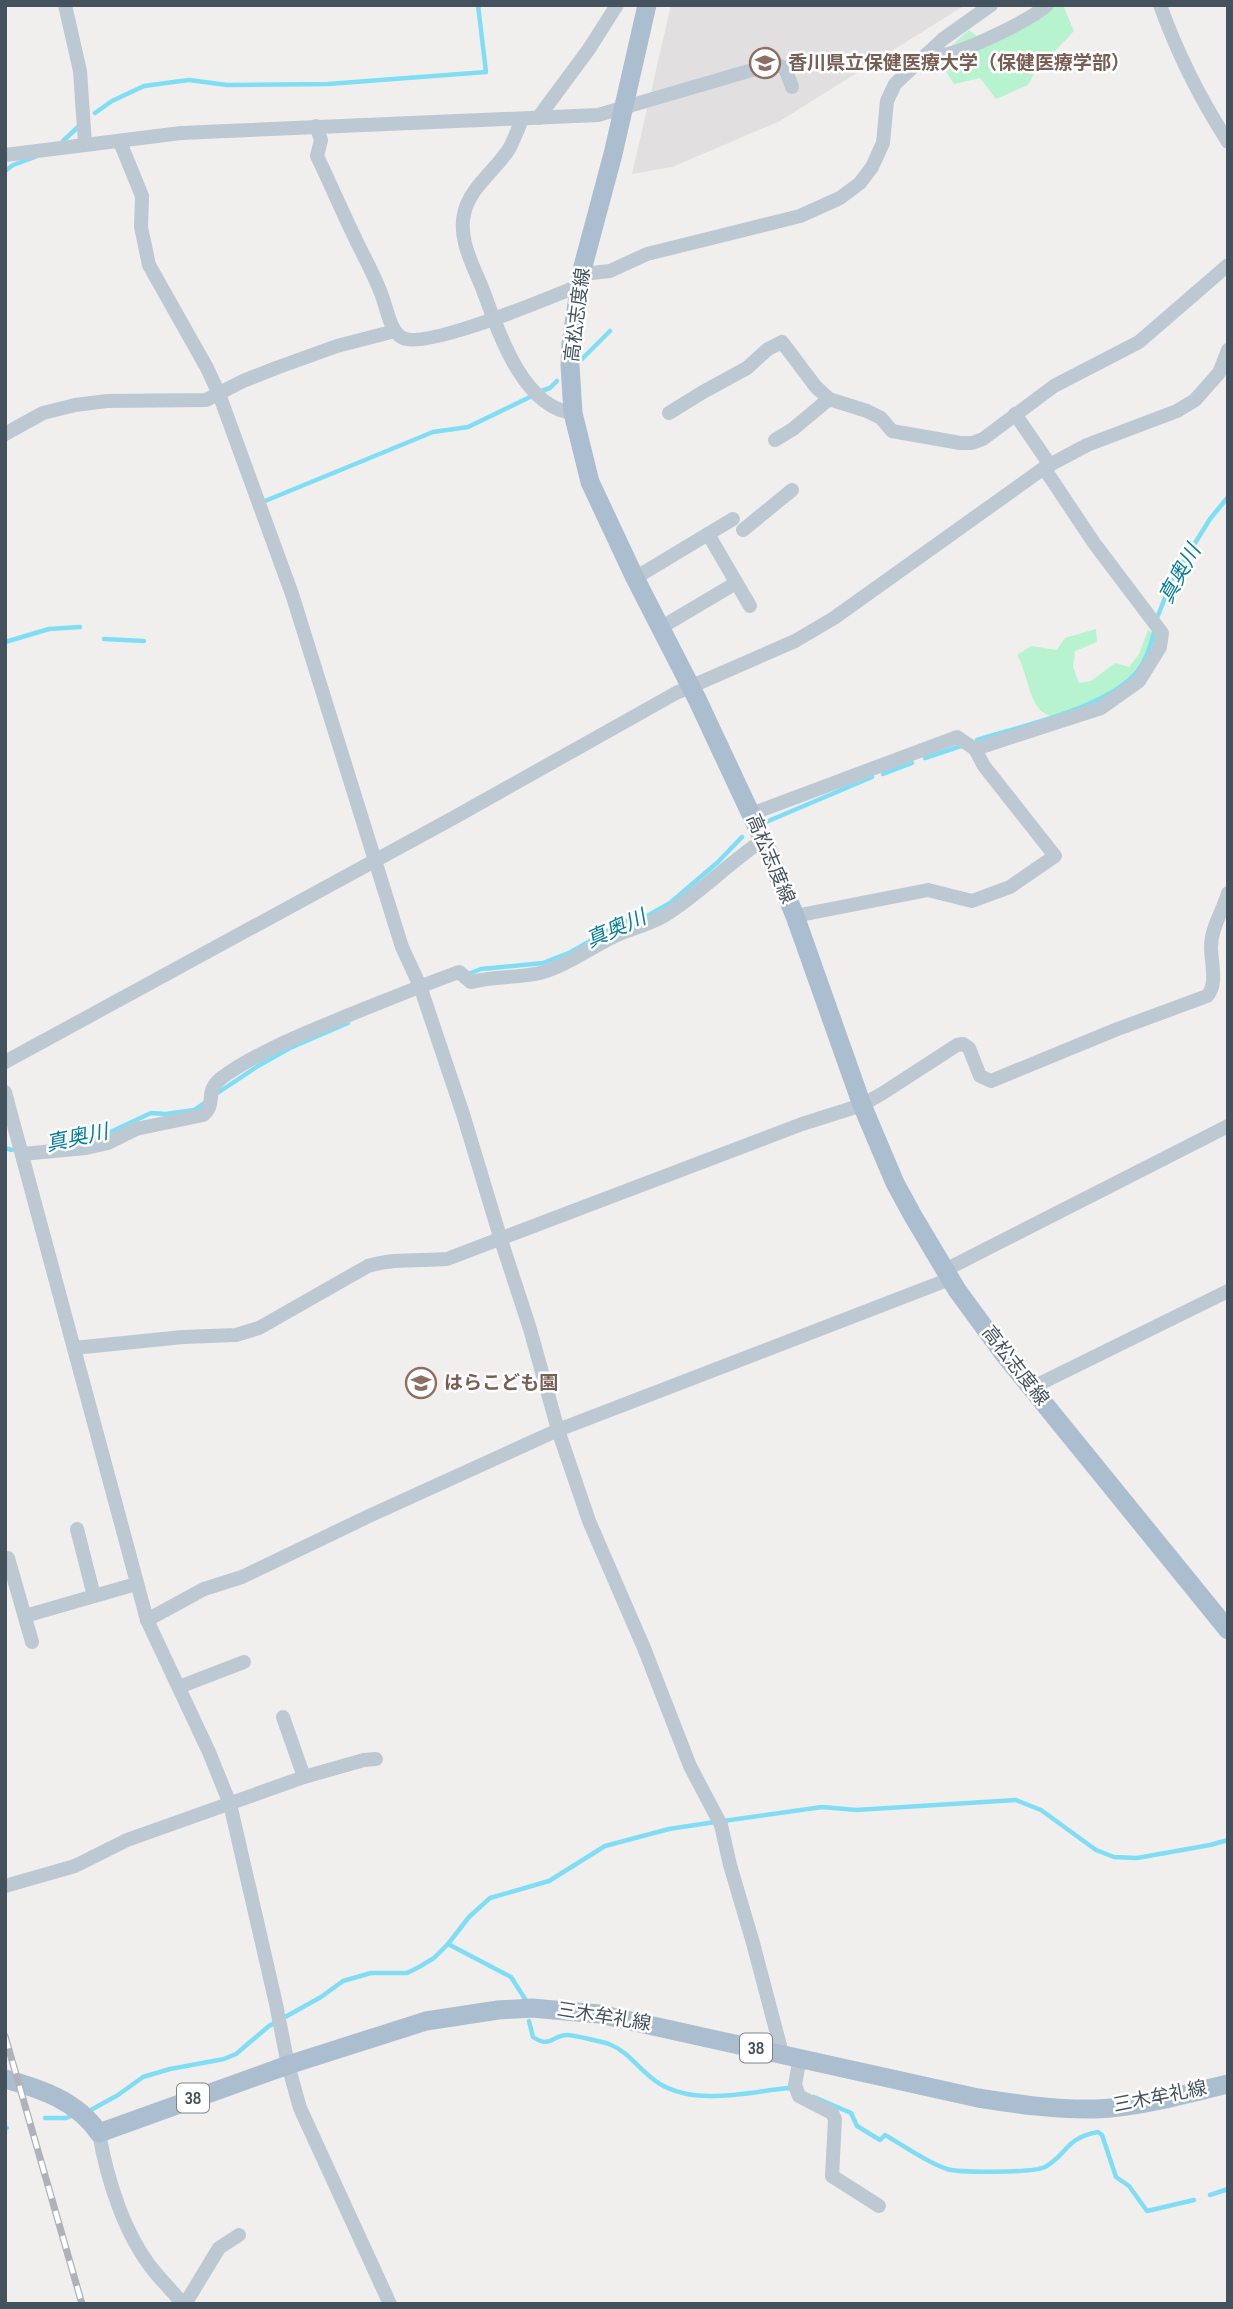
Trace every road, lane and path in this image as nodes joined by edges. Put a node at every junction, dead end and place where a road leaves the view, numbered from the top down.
1 (65, 5) edge
2 (617, 5) edge
3 (647, 5) edge
4 (991, 5) edge
5 (1047, 5) edge
6 (1160, 5) edge
7 (927, 54) junction
8 (792, 87) dead end
9 (622, 109) junction
10 (538, 118) junction
11 (522, 119) junction
12 (316, 126) junction
13 (120, 142) junction
14 (1228, 142) edge
15 (85, 144) junction
16 (5, 155) edge
17 (1228, 265) edge
18 (580, 279) junction
19 (494, 319) junction
20 (395, 331) junction
21 (1228, 351) edge
22 (219, 394) junction
23 (829, 399) junction
24 (573, 413) junction
25 (669, 413) dead end
26 (1015, 414) junction
27 (5, 434) edge
28 (775, 440) dead end
29 (1047, 467) junction
30 (792, 490) dead end
31 (708, 534) junction
32 (635, 578) junction
33 (736, 583) junction
34 (750, 606) dead end
35 (660, 628) junction
36 (690, 686) junction
37 (975, 748) junction
38 (751, 814) junction
39 (763, 840) junction
40 (374, 861) junction
41 (1228, 893) edge
42 (795, 916) junction
43 (420, 986) junction
44 (5, 1062) edge
45 (5, 1092) edge
46 (862, 1105) junction
47 (1228, 1126) edge
48 (22, 1154) junction
49 (501, 1240) junction
50 (947, 1275) junction
51 (1228, 1291) edge
52 (74, 1348) junction
53 (1031, 1388) junction
54 (558, 1430) junction
55 (77, 1529) dead end
56 (8, 1558) dead end
57 (136, 1584) junction
58 (94, 1596) junction
59 (25, 1616) junction
60 (147, 1620) junction
61 (1228, 1630) edge
62 (32, 1642) dead end
63 (244, 1662) dead end
64 (179, 1687) junction
65 (283, 1717) dead end
66 (376, 1759) dead end
67 (304, 1777) junction
68 (230, 1804) junction
69 (5, 1886) edge
70 (791, 2055) junction
71 (288, 2065) junction
72 (5, 2079) edge
73 (1228, 2084) edge
74 (99, 2133) junction
75 (878, 2206) dead end
76 (239, 2235) dead end
77 (184, 2304) edge
78 (390, 2304) edge

1 - 15 street
2 - 10 street
3 - 9 main road, 高松志度線
4 - 7 street
5 - 7 street
6 - 14 street
7 - 18 street
8 - 9 street
9 - 10 street
9 - 18 main road, 高松志度線
10 - 11 street
11 - 12 street
11 - 19 street
12 - 13 street
12 - 20 street
13 - 15 street
13 - 22 street
15 - 16 street
17 - 26 street
18 - 19 street
18 - 24 main road, 高松志度線
19 - 20 street
19 - 24 street
20 - 22 street
21 - 29 street
22 - 27 street
22 - 40 street
23 - 25 street
23 - 26 street
23 - 28 street
24 - 32 main road, 高松志度線
26 - 29 street
29 - 36 street
29 - 37 street
30 - 31 street
31 - 32 street
31 - 33 street
32 - 35 main road, 高松志度線
33 - 34 street
33 - 35 street
35 - 36 main road, 高松志度線
36 - 38 main road, 高松志度線
36 - 40 street
37 - 38 street
37 - 42 street
38 - 39 main road, 高松志度線
39 - 42 main road, 高松志度線
39 - 43 street
40 - 43 street
40 - 44 street
41 - 46 street
42 - 46 main road, 高松志度線
43 - 48 street
43 - 49 street
45 - 48 street
46 - 49 street
46 - 50 main road, 高松志度線
47 - 50 street
48 - 52 street
49 - 52 street
49 - 54 street
50 - 53 main road, 高松志度線
50 - 54 street
51 - 53 street
52 - 57 street
53 - 61 main road, 高松志度線
54 - 60 street
54 - 70 street
55 - 58 street
56 - 59 street
57 - 58 street
57 - 60 street
58 - 59 street
59 - 62 street
60 - 64 street
63 - 64 street
64 - 68 street
65 - 67 street
66 - 67 street
67 - 68 street
68 - 69 street
68 - 71 street
70 - 71 main road, 三木牟礼線 / 38
70 - 73 main road, 三木牟礼線 / 38
70 - 75 street
71 - 74 main road, 三木牟礼線 / 38
71 - 78 street
72 - 74 main road
74 - 77 street
76 - 77 street

